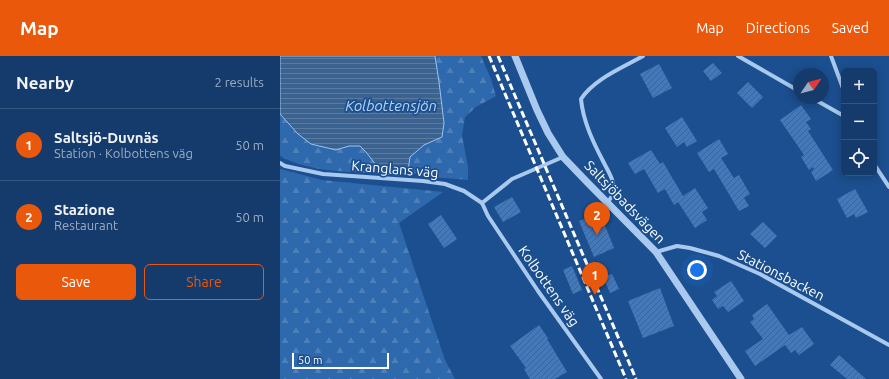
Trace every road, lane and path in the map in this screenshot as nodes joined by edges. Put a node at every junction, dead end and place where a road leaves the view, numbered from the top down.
1 (515, 56) edge
2 (642, 56) edge
3 (738, 56) edge
4 (831, 56) edge
5 (841, 83) edge
6 (793, 88) edge
7 (823, 104) edge
8 (841, 114) edge
9 (563, 157) junction
10 (280, 163) edge
11 (877, 169) edge
12 (889, 187) edge
13 (608, 202) junction
14 (482, 203) junction
15 (656, 252) junction
16 (889, 345) edge
17 (601, 379) edge
18 (740, 379) edge

1 - 9 street, Saltsjöbadsvägen
2 - 13 street
3 - 6 street
4 - 5 street
7 - 8 street
9 - 13 street, Saltsjöbadsvägen
9 - 14 street
10 - 14 street, Kranglans väg
11 - 12 street
13 - 15 street, Saltsjöbadsvägen
14 - 17 street, Kolbottens väg
15 - 16 street, Stationsbacken
15 - 18 street, Saltsjöbadsvägen

